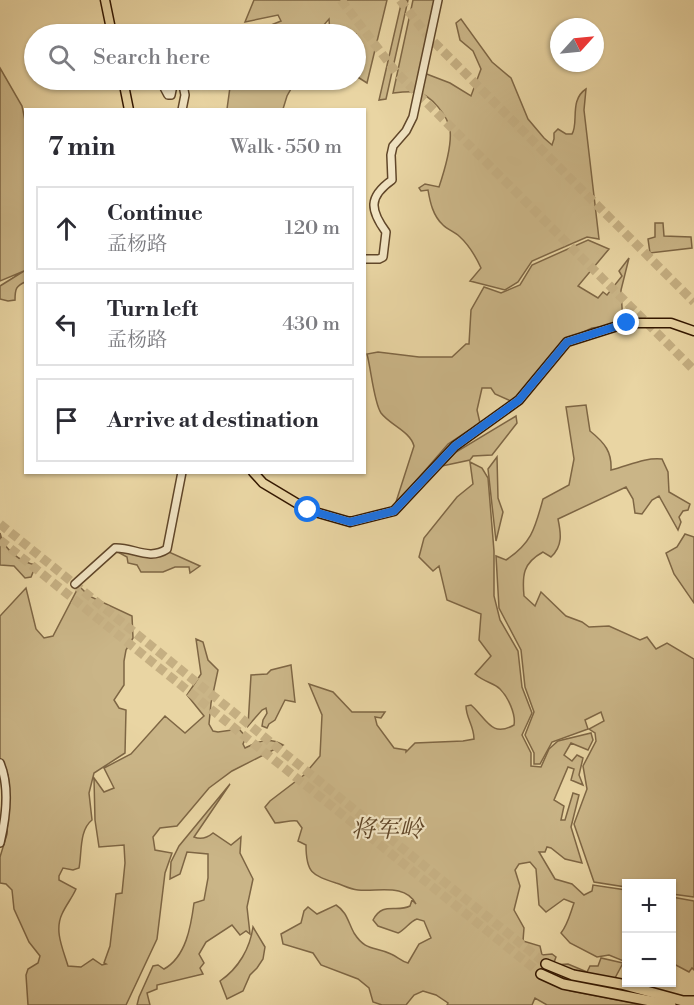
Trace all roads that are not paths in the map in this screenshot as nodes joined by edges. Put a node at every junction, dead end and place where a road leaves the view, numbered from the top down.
1 (105, 0) edge
2 (438, 0) edge
3 (110, 24) edge
4 (125, 90) edge
5 (184, 90) edge
6 (129, 108) edge
7 (183, 108) edge
8 (366, 259) edge
9 (694, 331) edge
10 (182, 474) edge
11 (255, 474) edge
12 (75, 584) dead end
13 (0, 763) edge
14 (0, 843) edge
15 (546, 964) tunnel mouth
16 (541, 974) tunnel mouth
17 (694, 1001) edge
18 (671, 1005) edge

1 - 3 main road
2 - 8 street
4 - 6 main road
5 - 7 street
9 - 11 main road
10 - 12 street
13 - 14 street
15 - 17 highway
16 - 18 highway

